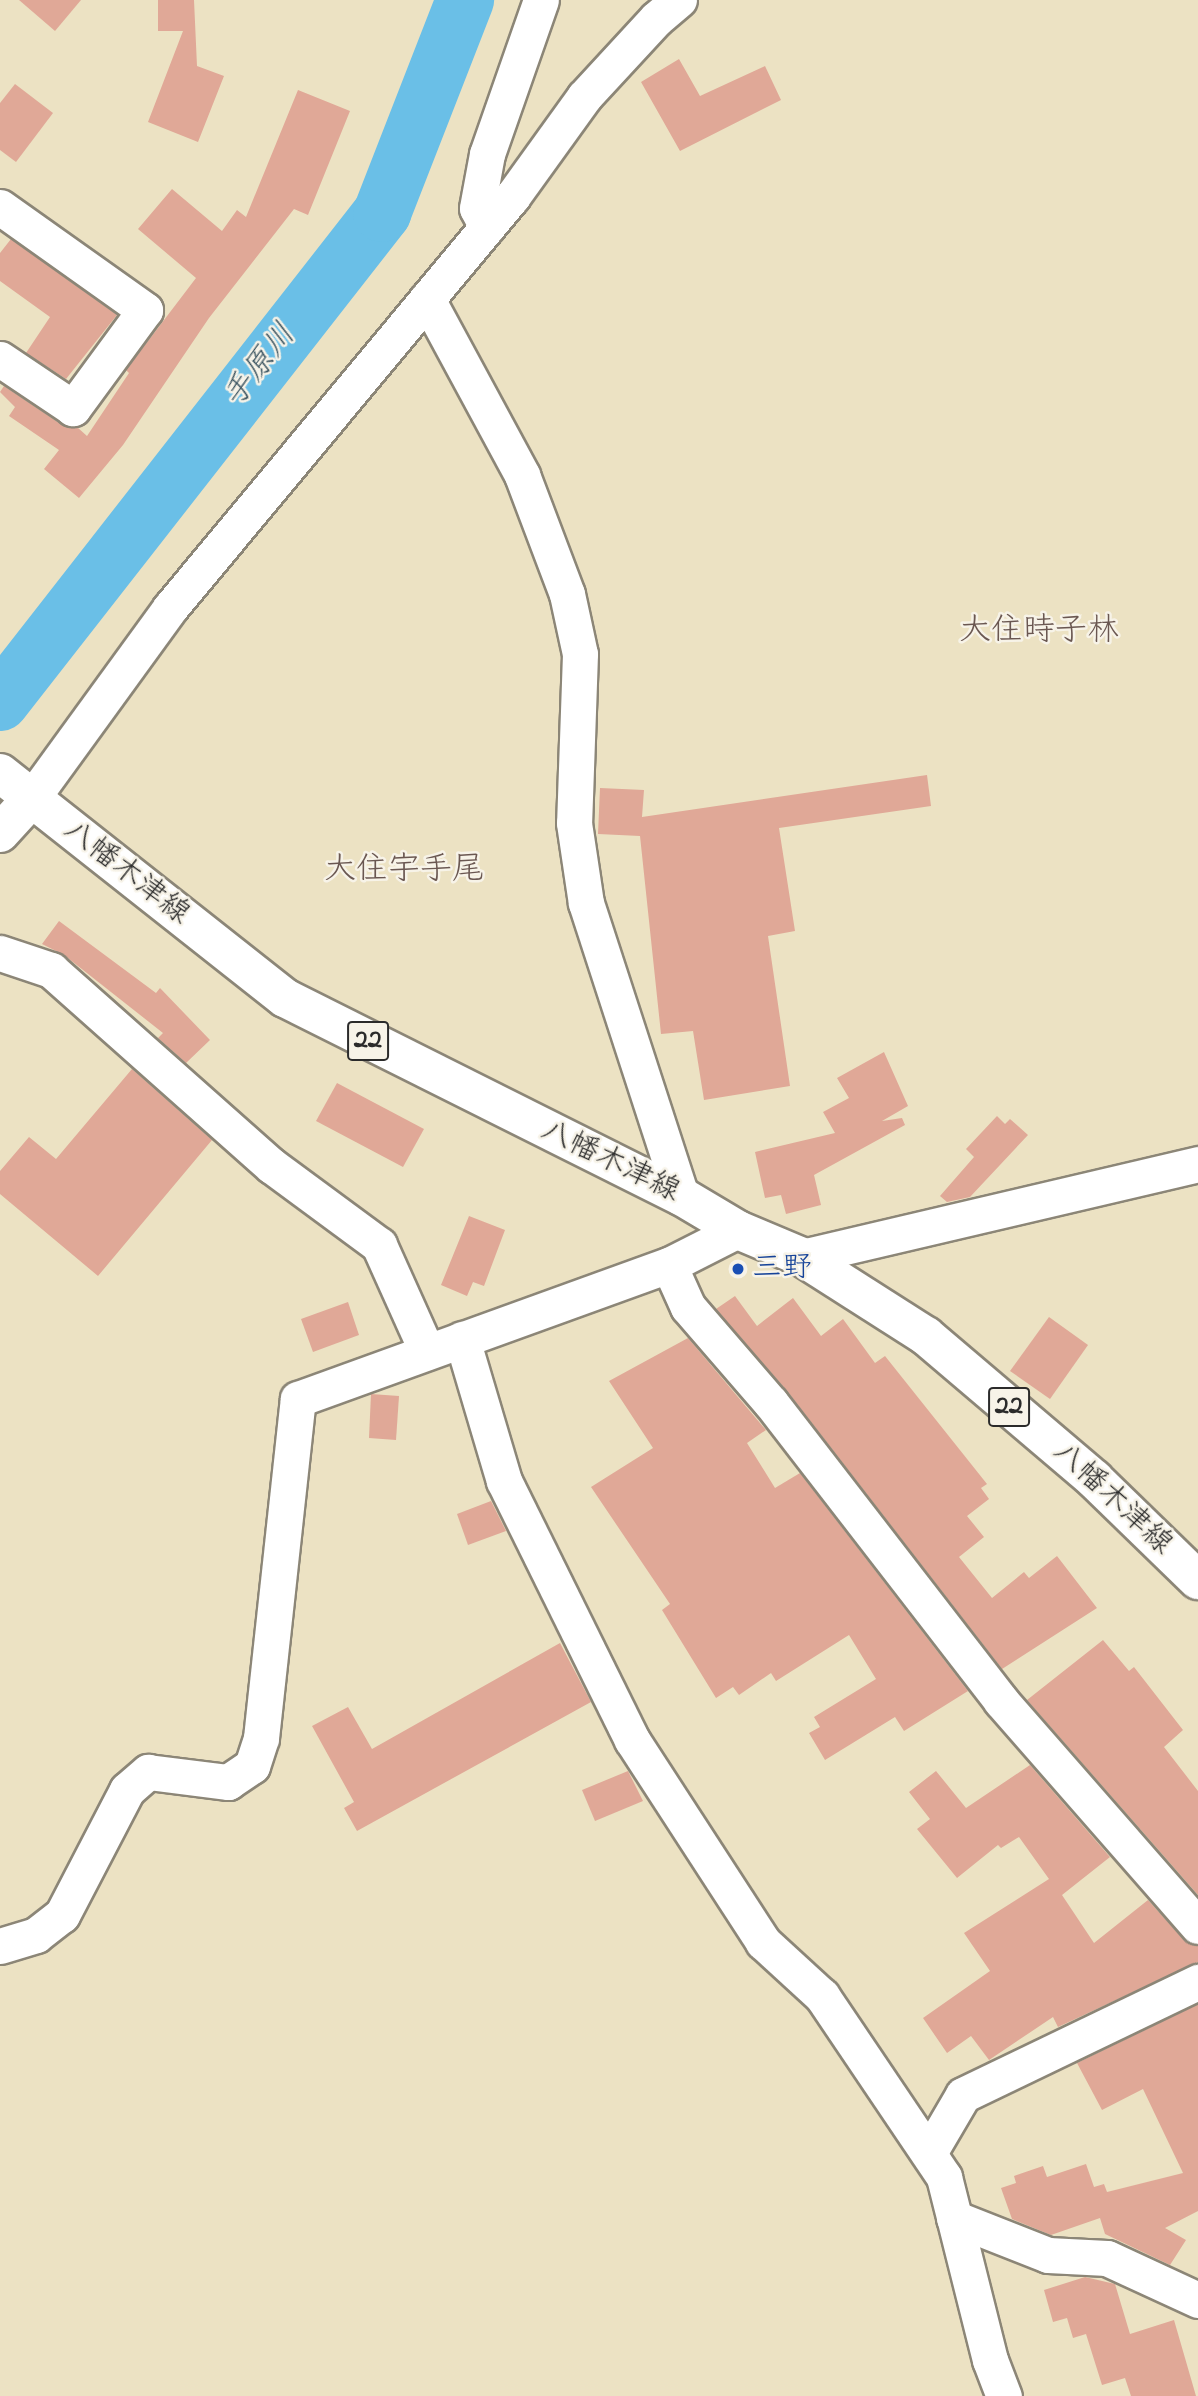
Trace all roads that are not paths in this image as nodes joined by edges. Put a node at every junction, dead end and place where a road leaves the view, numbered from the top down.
1 (541, 0) edge
2 (679, 0) edge
3 (0, 207) edge
4 (488, 227) junction
5 (427, 299) junction
6 (0, 359) edge
7 (13, 783) edge
8 (0, 833) edge
9 (0, 953) edge
10 (1198, 1164) edge
11 (681, 1196) junction
12 (738, 1230) junction
13 (802, 1257) junction
14 (668, 1265) junction
15 (462, 1339) junction
16 (427, 1352) junction
17 (1198, 1580) edge
18 (1198, 1926) edge
19 (0, 1946) edge
20 (1198, 1982) edge
21 (929, 2153) junction
22 (954, 2218) junction
23 (1198, 2300) edge
24 (1004, 2396) edge

1 - 4 street
2 - 4 street
3 - 6 street
4 - 5 street
5 - 7 street
5 - 11 street
7 - 8 main road
7 - 11 main road, 八幡木津線 / 22
9 - 16 street
10 - 13 street
11 - 12 main road, 八幡木津線 / 22
12 - 13 main road, 八幡木津線 / 22
12 - 14 street
13 - 17 main road, 八幡木津線 / 22
14 - 15 street
14 - 18 street
15 - 16 street
15 - 21 street
16 - 19 street
20 - 21 street
21 - 22 street
22 - 23 street
22 - 24 street

